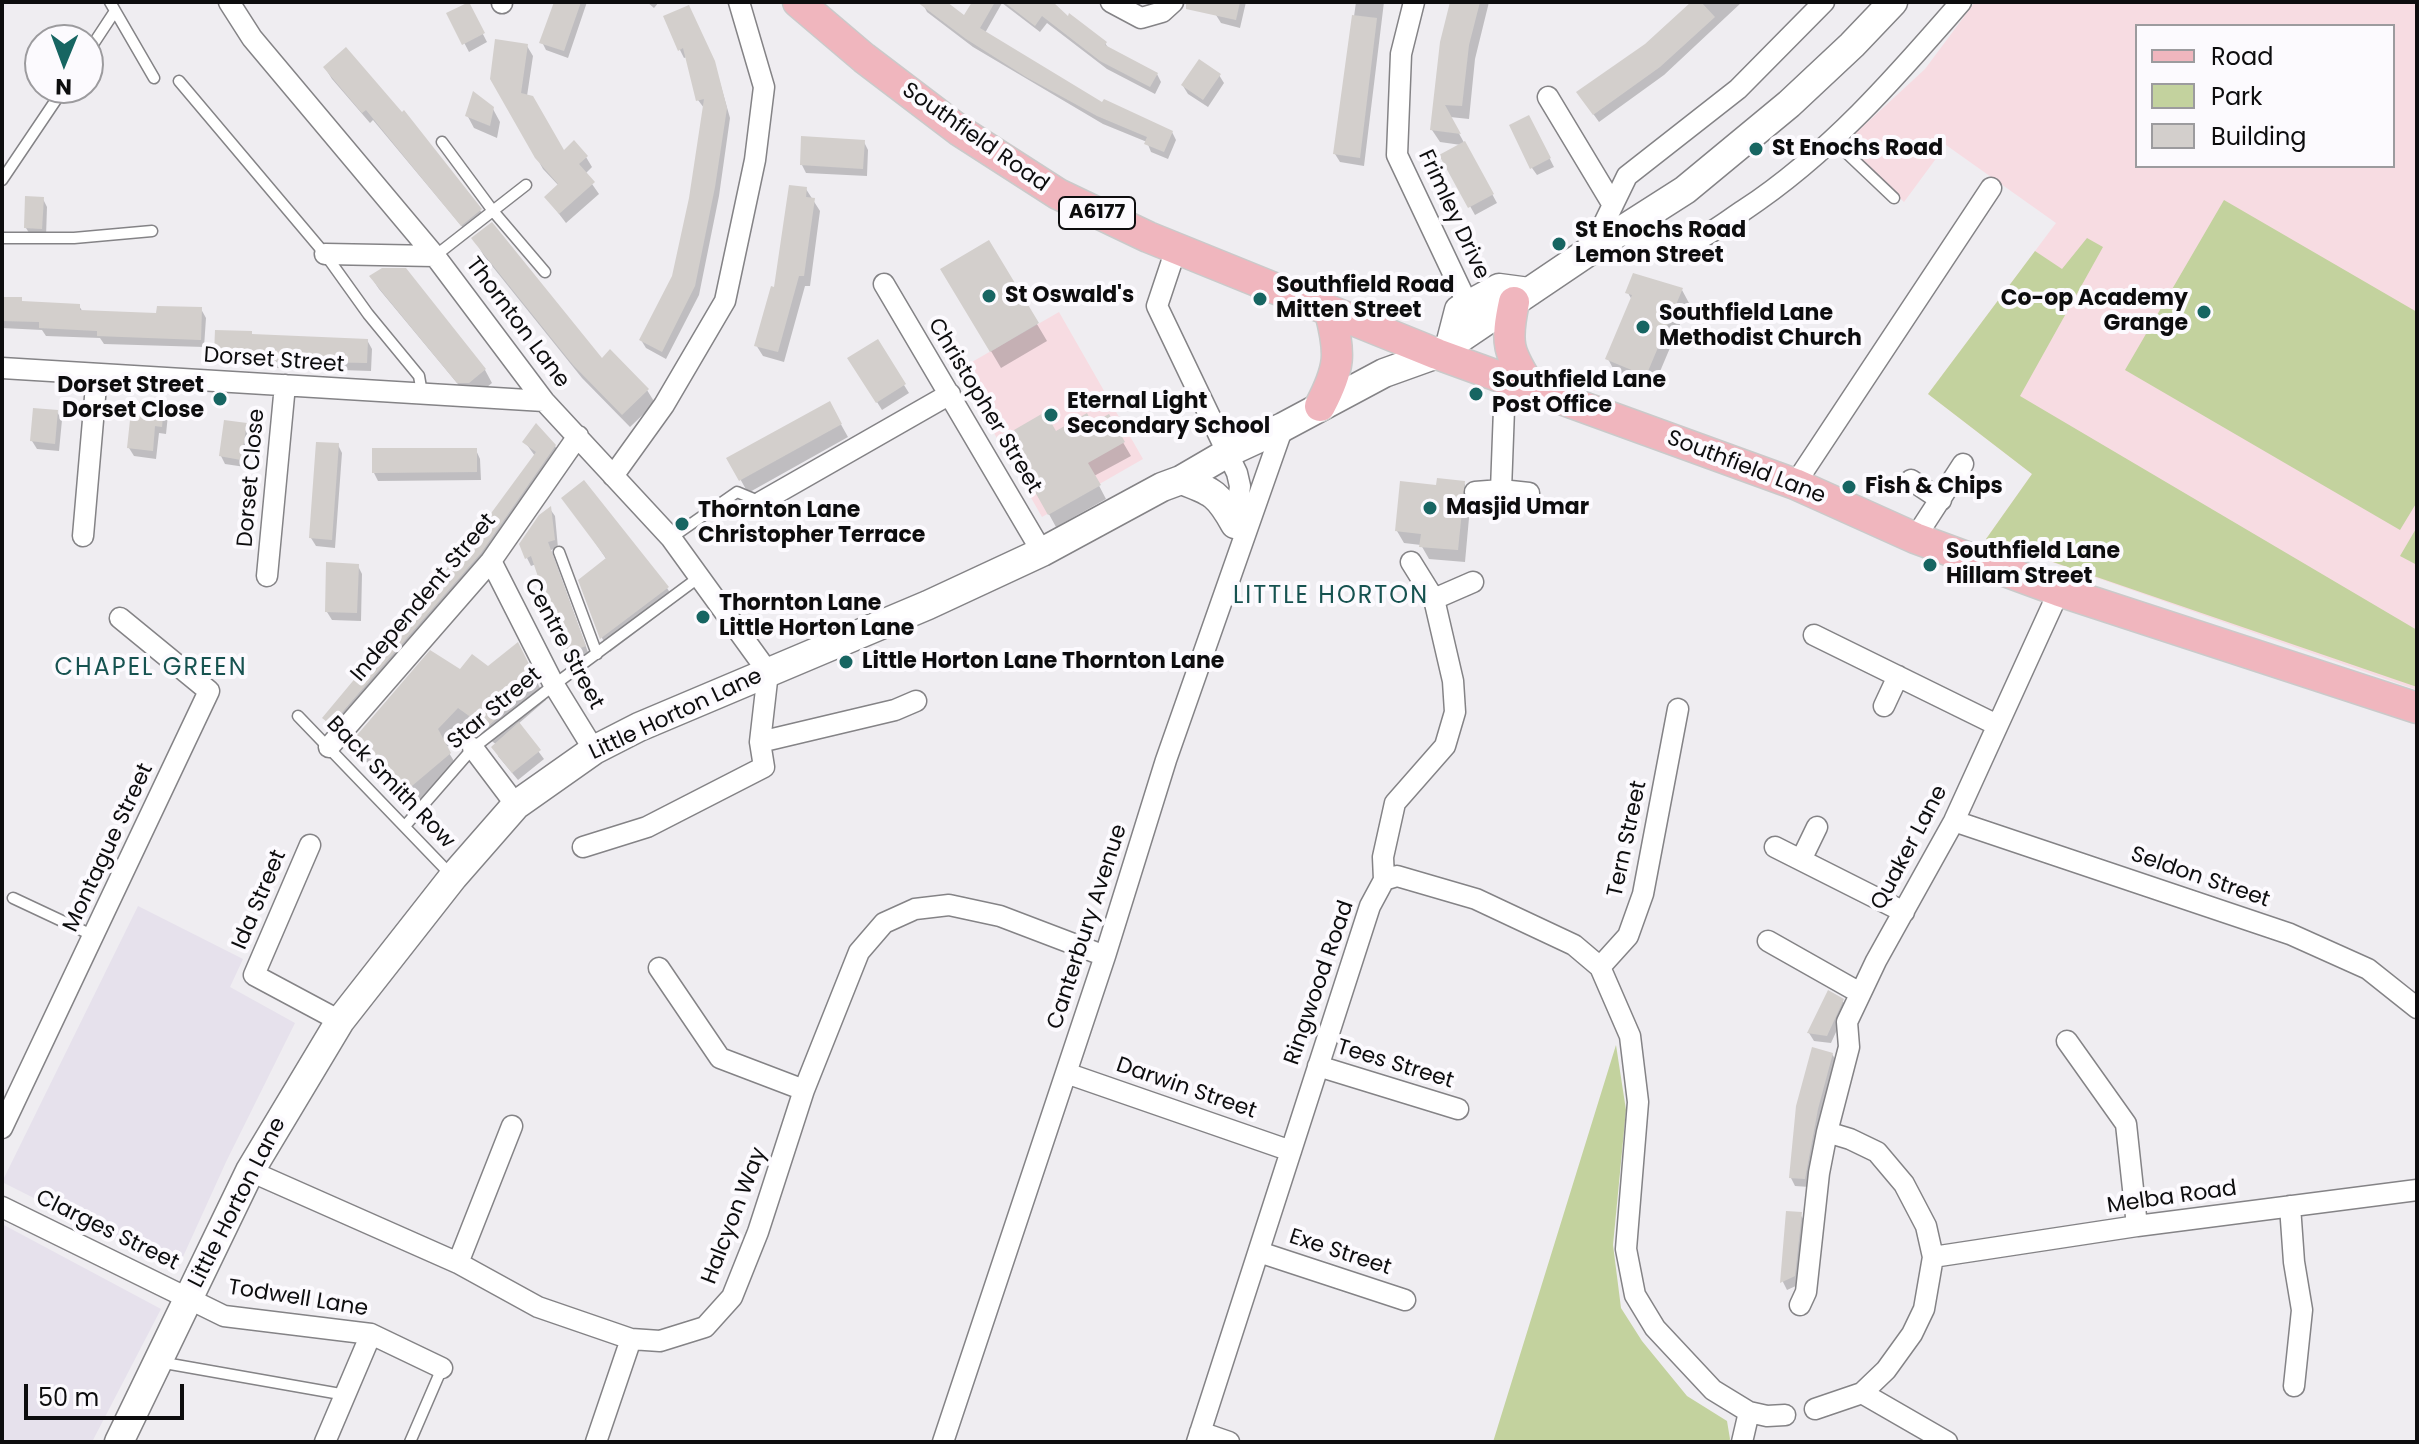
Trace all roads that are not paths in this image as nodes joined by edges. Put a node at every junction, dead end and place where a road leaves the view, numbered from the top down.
1 (229, 2) edge
2 (739, 2) edge
3 (1111, 2) edge
4 (1173, 2) edge
5 (1414, 2) edge
6 (1824, 2) edge
7 (1893, 2) edge
8 (1961, 2) edge
9 (800, 3) edge
10 (113, 6) edge
11 (103, 24) edge
12 (154, 78) dead end
13 (179, 81) dead end
14 (1548, 97) dead end
15 (53, 104) edge
16 (1834, 141) junction
17 (442, 142) dead end
18 (2, 180) edge
19 (526, 185) dead end
20 (1991, 188) dead end
21 (1894, 198) dead end
22 (1613, 205) junction
23 (493, 211) junction
24 (152, 231) dead end
25 (1621, 233) junction
26 (2, 238) edge
27 (1176, 249) junction
28 (1591, 250) junction
29 (325, 254) junction
30 (435, 256) junction
31 (545, 272) dead end
32 (884, 284) dead end
33 (1522, 297) junction
34 (1468, 305) junction
35 (1330, 312) junction
36 (1444, 350) junction
37 (2, 368) edge
38 (97, 374) junction
39 (285, 385) junction
40 (1523, 385) junction
41 (423, 394) junction
42 (950, 394) junction
43 (544, 401) junction
44 (1320, 406) junction
45 (1283, 427) junction
46 (578, 436) junction
47 (1229, 452) junction
48 (1963, 464) dead end
49 (613, 476) junction
50 (1181, 480) junction
51 (1911, 480) dead end
52 (1795, 484) junction
53 (1501, 490) junction
54 (1475, 492) dead end
55 (1529, 493) dead end
56 (1941, 500) junction
57 (761, 502) joint
58 (1235, 524) junction
59 (83, 536) dead end
60 (671, 538) junction
61 (1915, 538) junction
62 (559, 552) dead end
63 (1042, 552) junction
64 (491, 561) junction
65 (1411, 562) dead end
66 (1232, 575) junction
67 (267, 576) dead end
68 (698, 578) junction
69 (1473, 582) dead end
70 (2059, 591) junction
71 (1434, 599) junction
72 (120, 618) dead end
73 (1814, 635) dead end
74 (597, 654) junction
75 (768, 672) junction
76 (1898, 676) junction
77 (554, 685) junction
78 (916, 701) dead end
79 (1884, 706) dead end
80 (2417, 708) edge
81 (1678, 709) dead end
82 (298, 716) dead end
83 (1997, 725) junction
84 (760, 742) junction
85 (329, 747) junction
86 (473, 748) junction
87 (594, 750) junction
88 (516, 805) junction
89 (1954, 821) junction
90 (405, 826) junction
91 (1817, 827) dead end
92 (310, 845) dead end
93 (583, 847) dead end
94 (1775, 847) dead end
95 (1801, 860) junction
96 (453, 877) junction
97 (1384, 880) junction
98 (13, 898) dead end
99 (1904, 912) junction
100 (94, 936) junction
101 (1768, 941) dead end
102 (1105, 956) junction
103 (1600, 967) junction
104 (659, 968) dead end
105 (1860, 993) junction
106 (2417, 1008) edge
107 (340, 1021) junction
108 (2067, 1041) dead end
109 (1318, 1066) junction
110 (1066, 1073) junction
111 (804, 1090) junction
112 (1458, 1109) dead end
113 (512, 1126) dead end
114 (2, 1128) edge
115 (1827, 1132) junction
116 (1291, 1151) junction
117 (250, 1171) junction
118 (2417, 1190) edge
119 (2290, 1206) junction
120 (2, 1207) edge
121 (2137, 1226) junction
122 (1259, 1252) junction
123 (1933, 1257) junction
124 (458, 1263) junction
125 (191, 1298) junction
126 (1405, 1300) dead end
127 (1800, 1305) dead end
128 (371, 1334) junction
129 (631, 1339) junction
130 (158, 1362) junction
131 (442, 1368) joint
132 (2294, 1386) dead end
133 (1862, 1393) junction
134 (346, 1395) junction
135 (1815, 1409) dead end
136 (1749, 1412) junction
137 (1785, 1415) dead end
138 (1199, 1437) edge
139 (119, 1442) edge
140 (325, 1442) edge
141 (410, 1442) edge
142 (596, 1442) edge
143 (943, 1442) edge
144 (1229, 1442) edge
145 (1742, 1442) edge
146 (1947, 1442) edge

1 - 30 street, Thornton Lane
2 - 49 street
3 - 4 street
5 - 34 street, Frimley Drive
6 - 22 street
7 - 25 street
8 - 16 street
9 - 27 main road, Southfield Road / A6177
10 - 11 lane
10 - 12 lane
13 - 29 lane
14 - 22 street
15 - 18 lane
16 - 21 lane
16 - 25 street
17 - 23 lane
19 - 23 lane
20 - 52 street
22 - 28 street
23 - 30 lane
23 - 31 lane
24 - 26 lane
25 - 28 street
27 - 35 main road, Southfield Road / A6177
27 - 47 street
28 - 33 street
29 - 30 street
29 - 41 lane
30 - 43 street, Thornton Lane
32 - 42 street, Christopher Street
33 - 34 street
33 - 36 street
33 - 40 main road
34 - 36 street
35 - 36 main road, Southfield Road / A6177
35 - 44 main road
36 - 40 main road, Southfield Lane / A6177
36 - 44 street, Little Horton Lane
37 - 38 street, Dorset Street
38 - 39 street, Dorset Street
38 - 59 street
39 - 41 street, Dorset Street
39 - 67 street, Dorset Close
40 - 52 main road, Southfield Lane / A6177
40 - 53 street
41 - 43 street, Dorset Street
42 - 57 street
42 - 63 street, Christopher Street
43 - 46 street, Thornton Lane
44 - 45 street, Little Horton Lane
45 - 47 street, Little Horton Lane
45 - 66 street, Canterbury Avenue
46 - 49 street, Thornton Lane
46 - 64 street, Independent Street
47 - 50 street, Little Horton Lane
47 - 58 street
48 - 56 street
49 - 60 street, Thornton Lane
50 - 58 street
50 - 63 street, Little Horton Lane
51 - 56 street
52 - 61 main road, Southfield Lane / A6177
53 - 54 street
53 - 55 street
56 - 61 street
57 - 60 lane
58 - 66 street
60 - 68 street, Thornton Lane
61 - 70 main road, Southfield Lane / A6177
62 - 74 lane
63 - 75 street, Little Horton Lane
64 - 77 street, Centre Street
64 - 85 street, Independent Street
65 - 71 street
66 - 102 street, Canterbury Avenue
68 - 74 lane, Star Street
68 - 75 street, Thornton Lane
69 - 71 street
70 - 80 main road, Southfield Lane / A6177
70 - 83 street, Quaker Lane
71 - 97 street
72 - 100 street, Montague Street
73 - 76 street
74 - 77 lane, Star Street
75 - 84 street
75 - 87 street, Little Horton Lane
76 - 79 street
76 - 83 street
77 - 86 lane, Star Street
77 - 87 street, Centre Street
78 - 84 street
81 - 103 street, Tern Street
82 - 85 lane, Back Smith Row
83 - 89 street, Quaker Lane
84 - 93 street
85 - 90 lane, Back Smith Row
86 - 88 street
86 - 90 lane, Star Street
87 - 88 street, Little Horton Lane
88 - 96 street, Little Horton Lane
89 - 99 street, Quaker Lane
89 - 106 street, Seldon Street
90 - 96 lane, Back Smith Row
91 - 95 street
92 - 107 street, Ida Street
94 - 95 street
95 - 99 street
96 - 107 street, Little Horton Lane
97 - 103 street
97 - 109 street, Ringwood Road
98 - 100 lane
99 - 105 street, Quaker Lane
100 - 114 street, Montague Street
101 - 105 street
102 - 110 street, Canterbury Avenue
102 - 111 street, Halcyon Way
103 - 136 street
104 - 111 street
105 - 115 street, Quaker Lane
107 - 117 street, Little Horton Lane
108 - 121 street
109 - 112 street, Tees Street
109 - 116 street, Ringwood Road
110 - 116 street, Darwin Street
110 - 143 street, Canterbury Avenue
111 - 129 street, Halcyon Way
113 - 124 street
115 - 123 street
115 - 127 street, Quaker Lane
116 - 122 street, Ringwood Road
117 - 124 street, Halcyon Way
117 - 125 street, Little Horton Lane
118 - 119 street, Melba Road
119 - 121 street, Melba Road
119 - 132 street
120 - 125 street, Clarges Street
121 - 123 street, Melba Road
122 - 126 street, Exe Street
122 - 138 street, Ringwood Road
123 - 133 street
124 - 129 street, Halcyon Way
125 - 128 street, Todwell Lane
125 - 130 street, Little Horton Lane
128 - 131 street, Todwell Lane
128 - 134 street
129 - 142 street
130 - 134 lane
130 - 139 street, Little Horton Lane
131 - 141 lane
133 - 135 street
133 - 146 street
134 - 140 street
136 - 137 street
136 - 145 street
138 - 144 street

